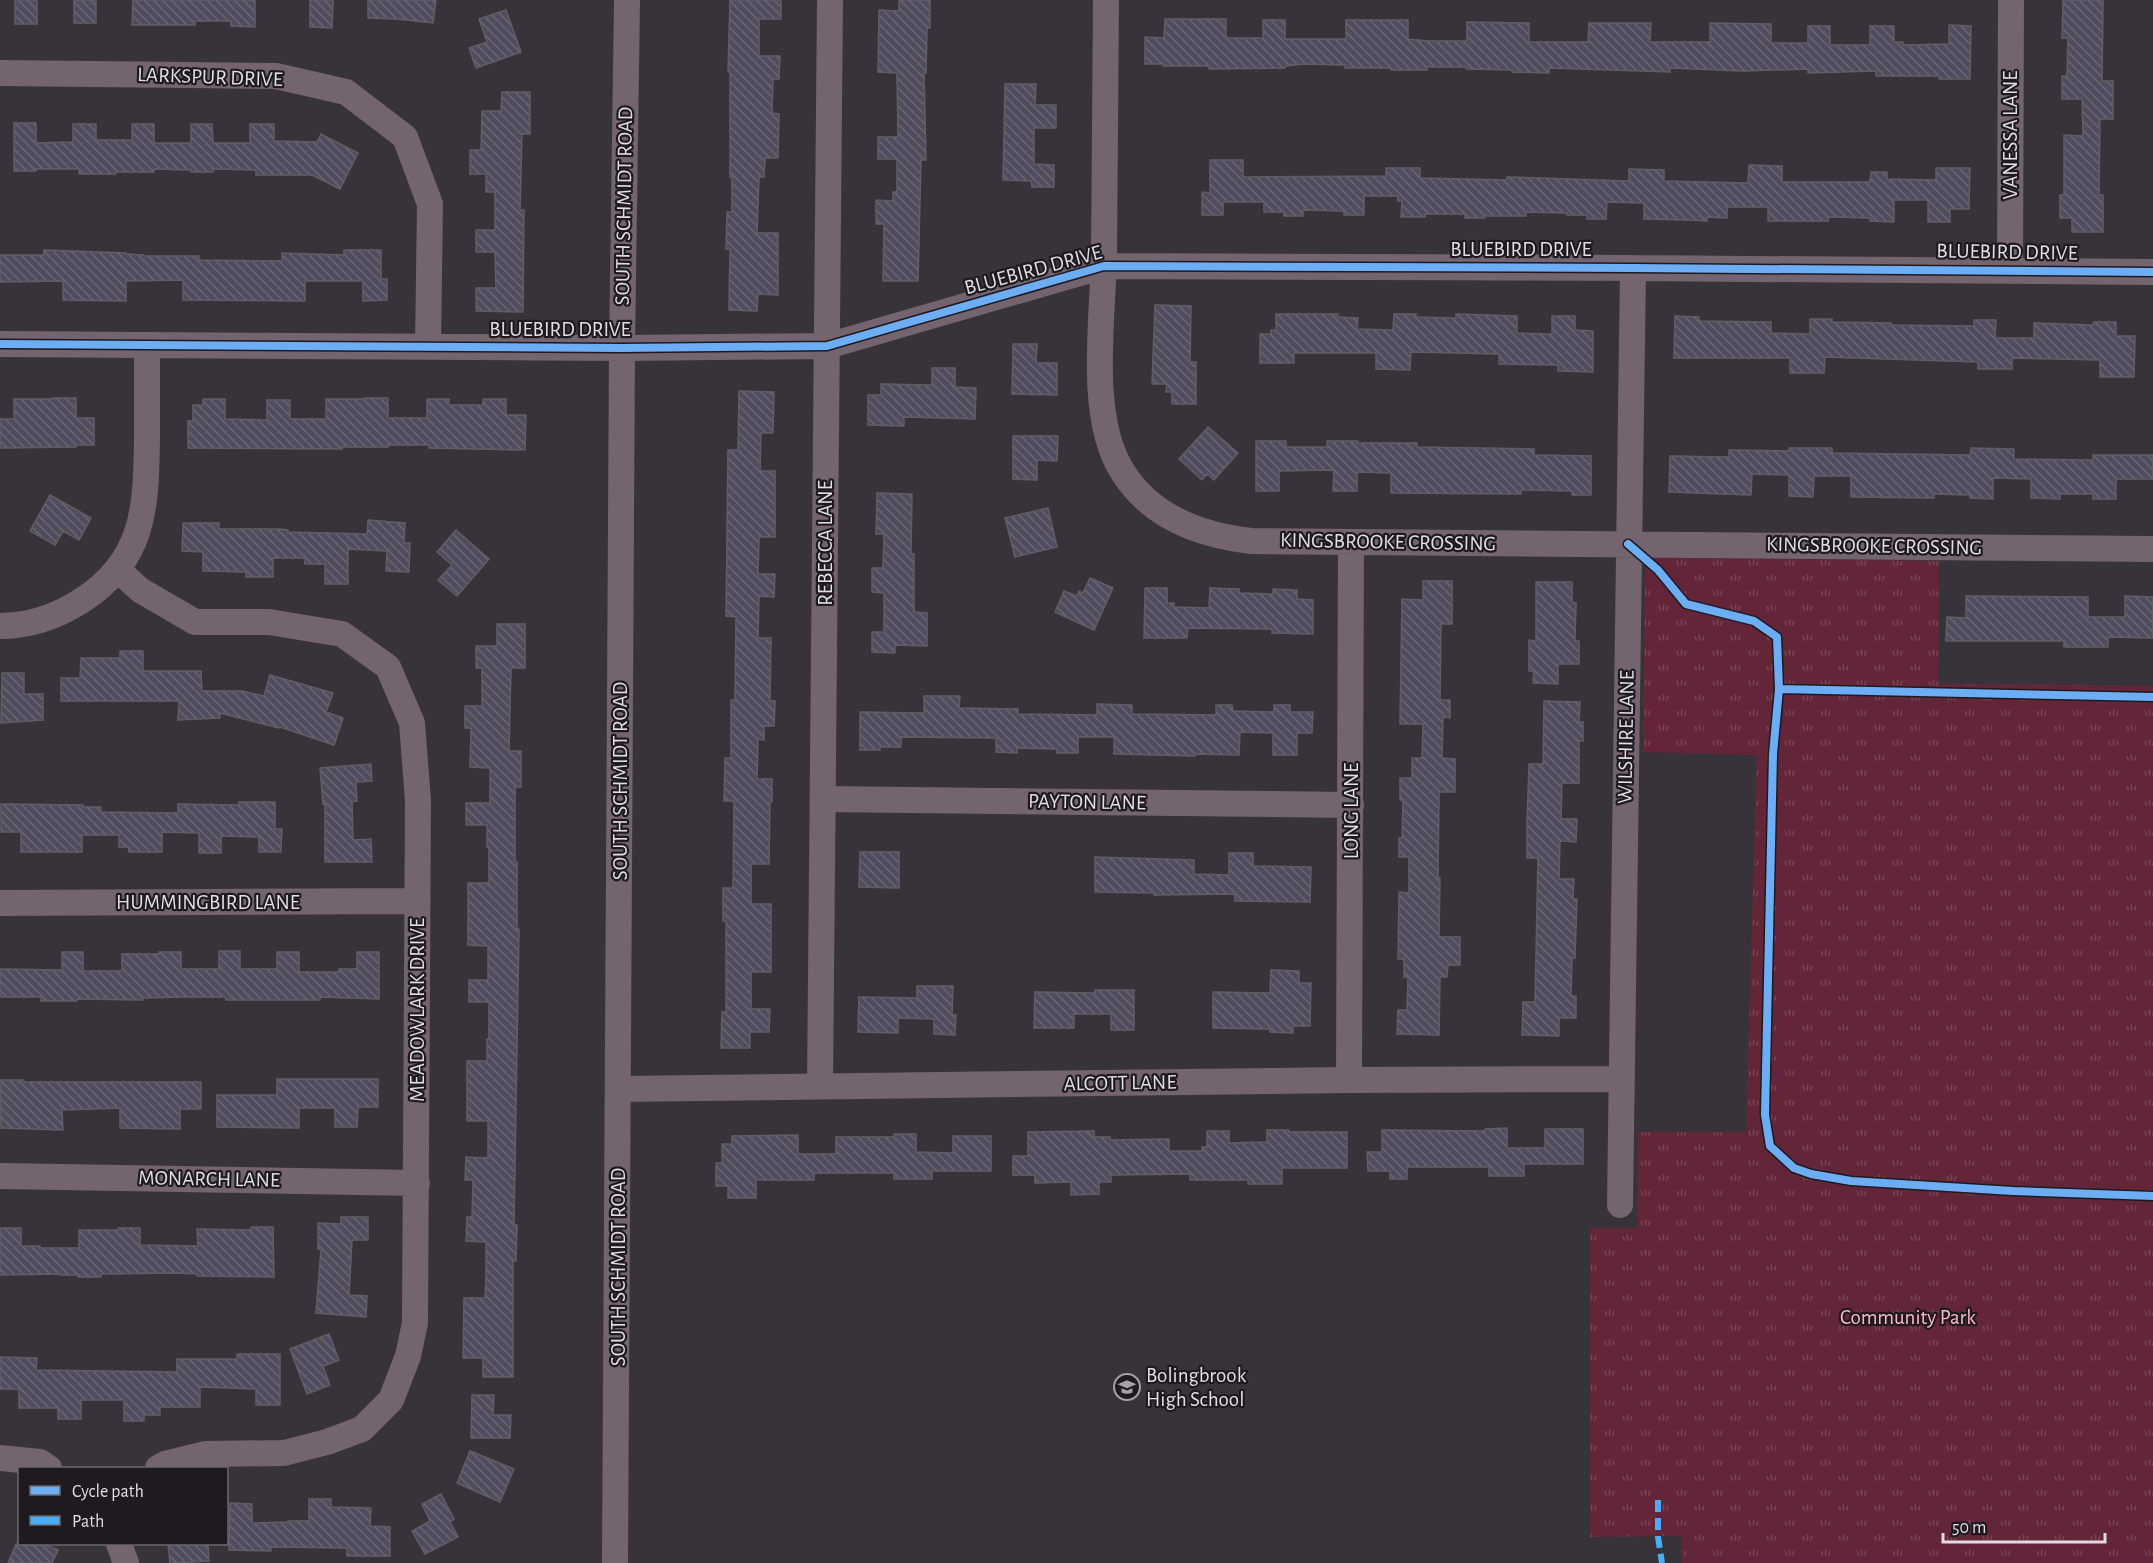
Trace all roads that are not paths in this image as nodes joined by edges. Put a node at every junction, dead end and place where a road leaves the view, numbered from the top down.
1 (627, 0) edge
2 (830, 0) edge
3 (1106, 0) edge
4 (2011, 0) edge
5 (0, 73) edge
6 (1104, 266) junction
7 (1632, 268) junction
8 (2010, 270) junction
9 (2153, 272) edge
10 (0, 344) edge
11 (147, 346) junction
12 (826, 346) junction
13 (428, 347) junction
14 (622, 348) junction
15 (1351, 542) junction
16 (1628, 544) junction
17 (2153, 549) edge
18 (118, 570) junction
19 (0, 626) edge
20 (823, 799) junction
21 (1351, 805) junction
22 (416, 901) junction
23 (0, 903) edge
24 (1622, 1079) junction
25 (1349, 1080) junction
26 (820, 1086) junction
27 (619, 1089) junction
28 (0, 1176) edge
29 (417, 1182) junction
30 (1620, 1205) dead end
31 (0, 1458) edge
32 (48, 1467) edge
33 (160, 1467) edge
34 (119, 1545) edge
35 (126, 1563) edge
36 (615, 1563) edge

1 - 14 street, SOUTH SCHMIDT ROAD
2 - 12 street, REBECCA LANE
3 - 6 street, KINGSBROOKE CROSSING
4 - 8 street, VANESSA LANE
5 - 13 street, LARKSPUR DRIVE
6 - 7 street, BLUEBIRD DRIVE
6 - 12 street, BLUEBIRD DRIVE
6 - 15 street, KINGSBROOKE CROSSING
7 - 8 street, BLUEBIRD DRIVE
7 - 16 street, WILSHIRE LANE
8 - 9 street, BLUEBIRD DRIVE
10 - 11 street, BLUEBIRD DRIVE
11 - 13 street, BLUEBIRD DRIVE
11 - 18 street
12 - 14 street, BLUEBIRD DRIVE
12 - 20 street, REBECCA LANE
13 - 14 street, BLUEBIRD DRIVE
14 - 27 street, SOUTH SCHMIDT ROAD
15 - 16 street, KINGSBROOKE CROSSING
15 - 21 street, LONG LANE
16 - 17 street, KINGSBROOKE CROSSING
16 - 24 street, WILSHIRE LANE
18 - 19 street
18 - 22 street, MEADOWLARK DRIVE
20 - 21 street, PAYTON LANE
20 - 26 street, REBECCA LANE
21 - 25 street, LONG LANE
22 - 23 street, HUMMINGBIRD LANE
22 - 29 street, MEADOWLARK DRIVE
24 - 25 street, ALCOTT LANE
24 - 30 street, WILSHIRE LANE
25 - 26 street, ALCOTT LANE
26 - 27 street, ALCOTT LANE
27 - 36 street, SOUTH SCHMIDT ROAD
28 - 29 street, MONARCH LANE
29 - 33 street, MEADOWLARK DRIVE
31 - 32 street
34 - 35 street

